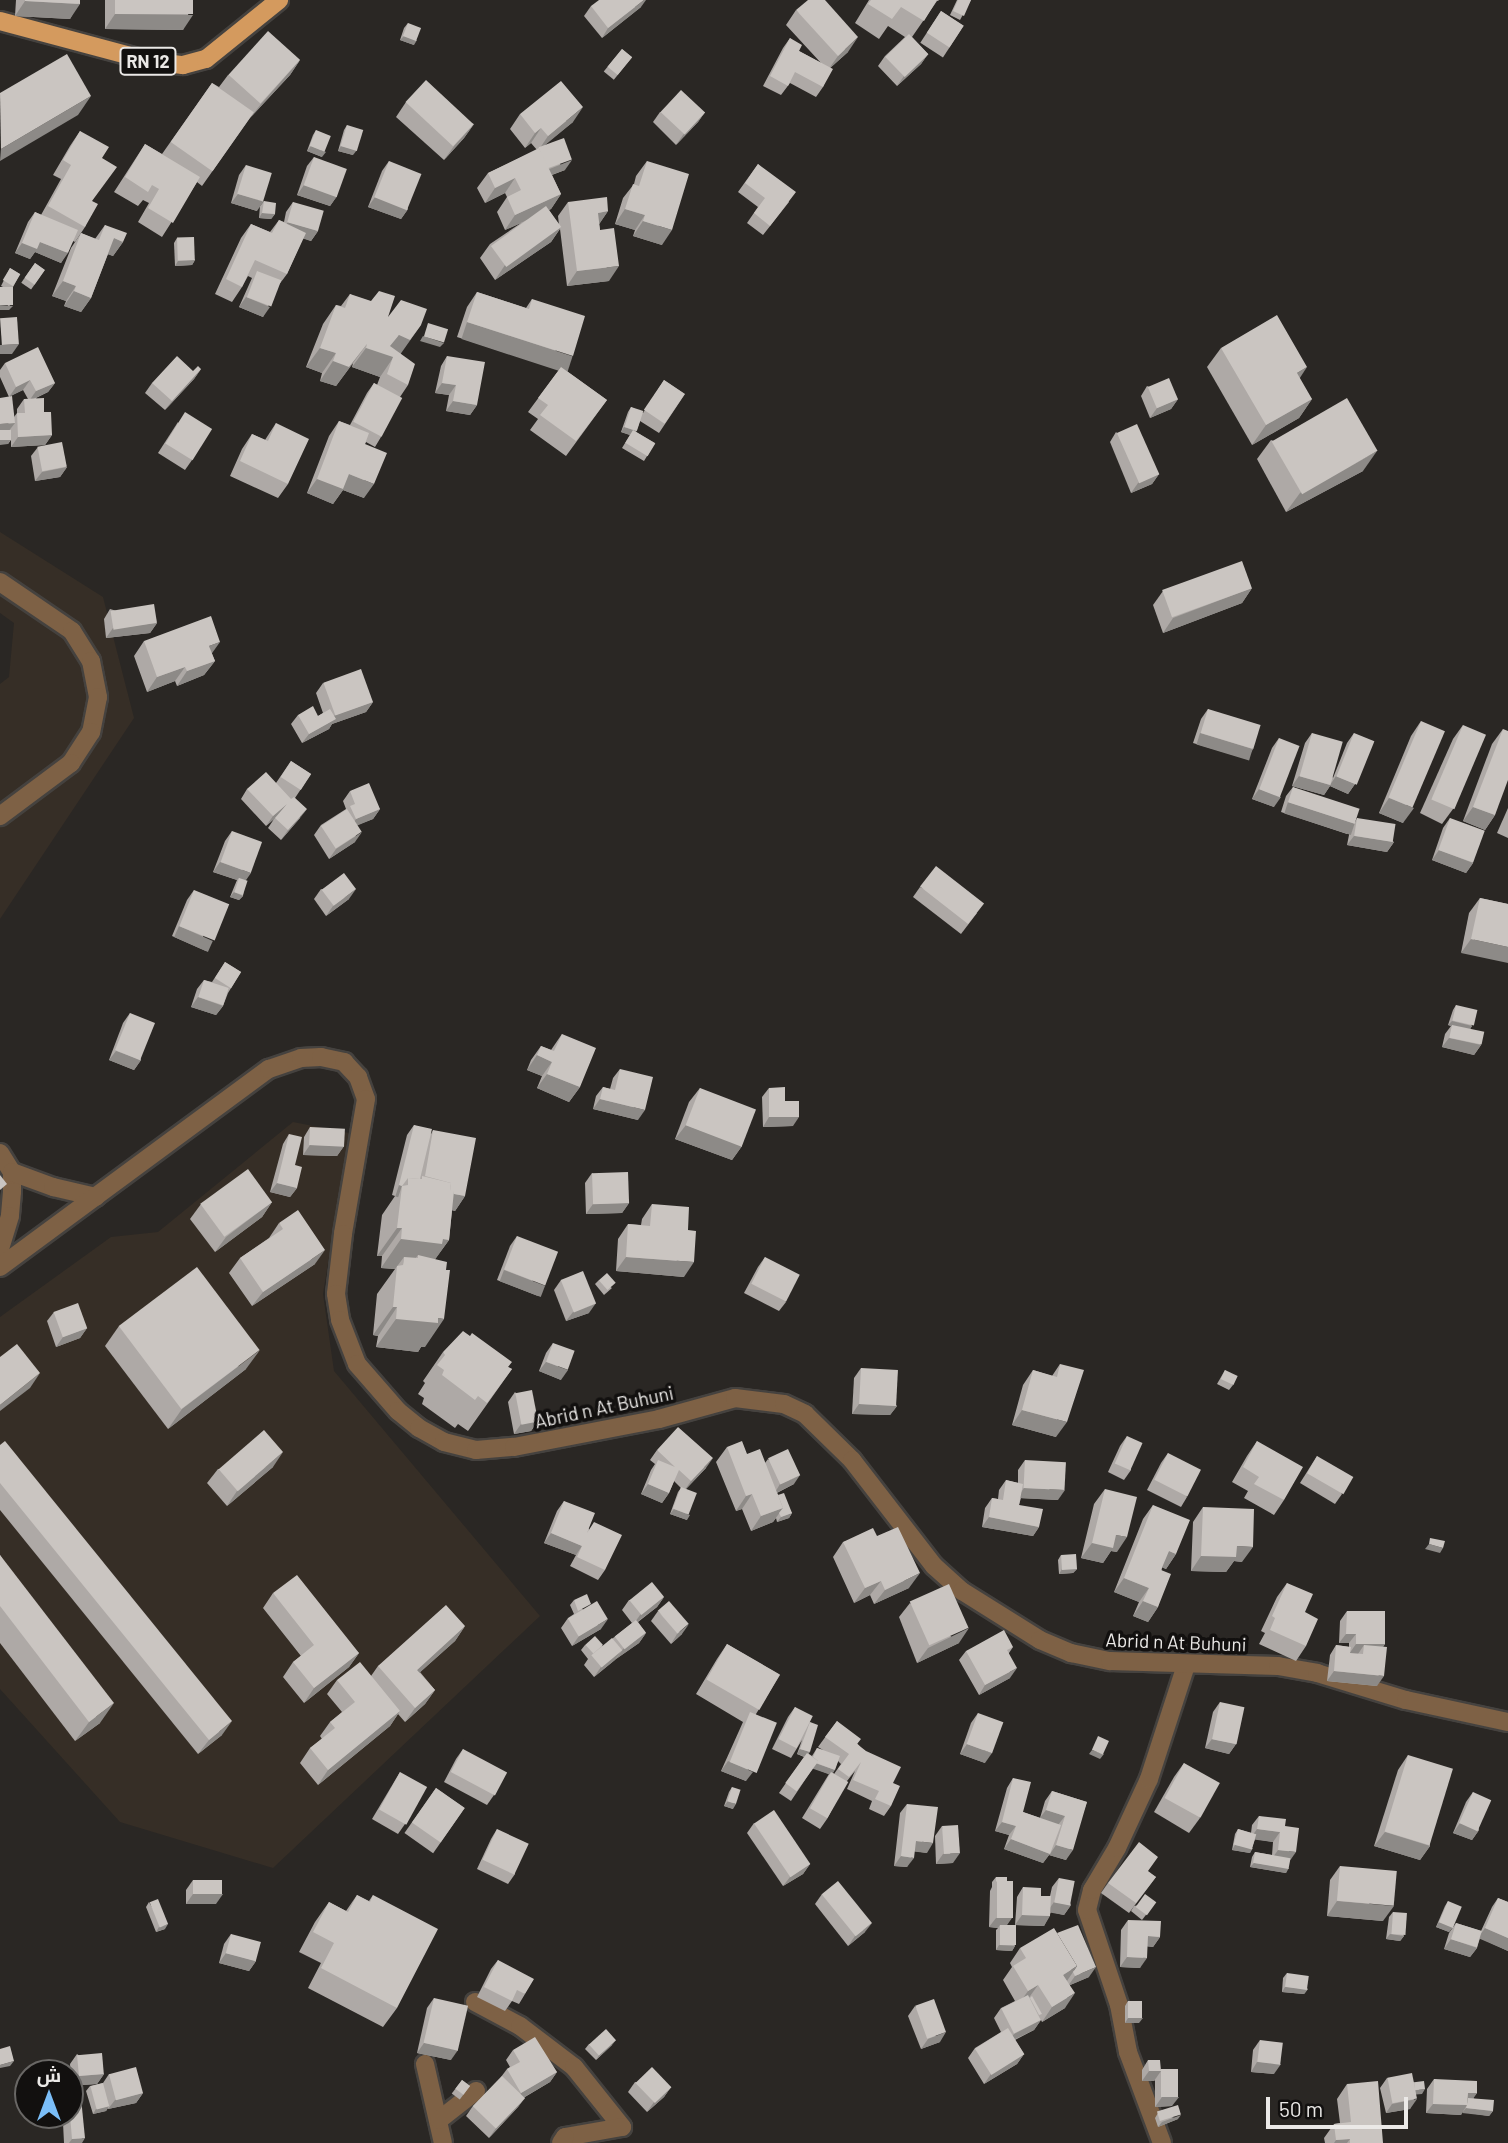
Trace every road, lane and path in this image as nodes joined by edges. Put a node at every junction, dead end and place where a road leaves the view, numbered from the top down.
1 (279, 0) edge
2 (0, 21) edge
3 (0, 582) edge
4 (0, 816) edge
5 (0, 1153) edge
6 (12, 1172) junction
7 (96, 1197) junction
8 (0, 1249) edge
9 (0, 1267) edge
10 (1186, 1665) junction
11 (1508, 1722) edge
12 (475, 2002) dead end
13 (425, 2064) dead end
14 (476, 2091) dead end
15 (439, 2120) junction
16 (1159, 2140) edge
17 (443, 2143) edge
18 (561, 2143) edge

1 - 2 main road, RN 12
3 - 4 street
5 - 6 street
6 - 7 street
6 - 8 street
7 - 9 street, Abrid n At Buhuni
7 - 10 street, Abrid n At Buhuni
10 - 11 street, Abrid n At Buhuni
10 - 16 street
12 - 18 street
13 - 15 street
14 - 15 street
15 - 17 street

